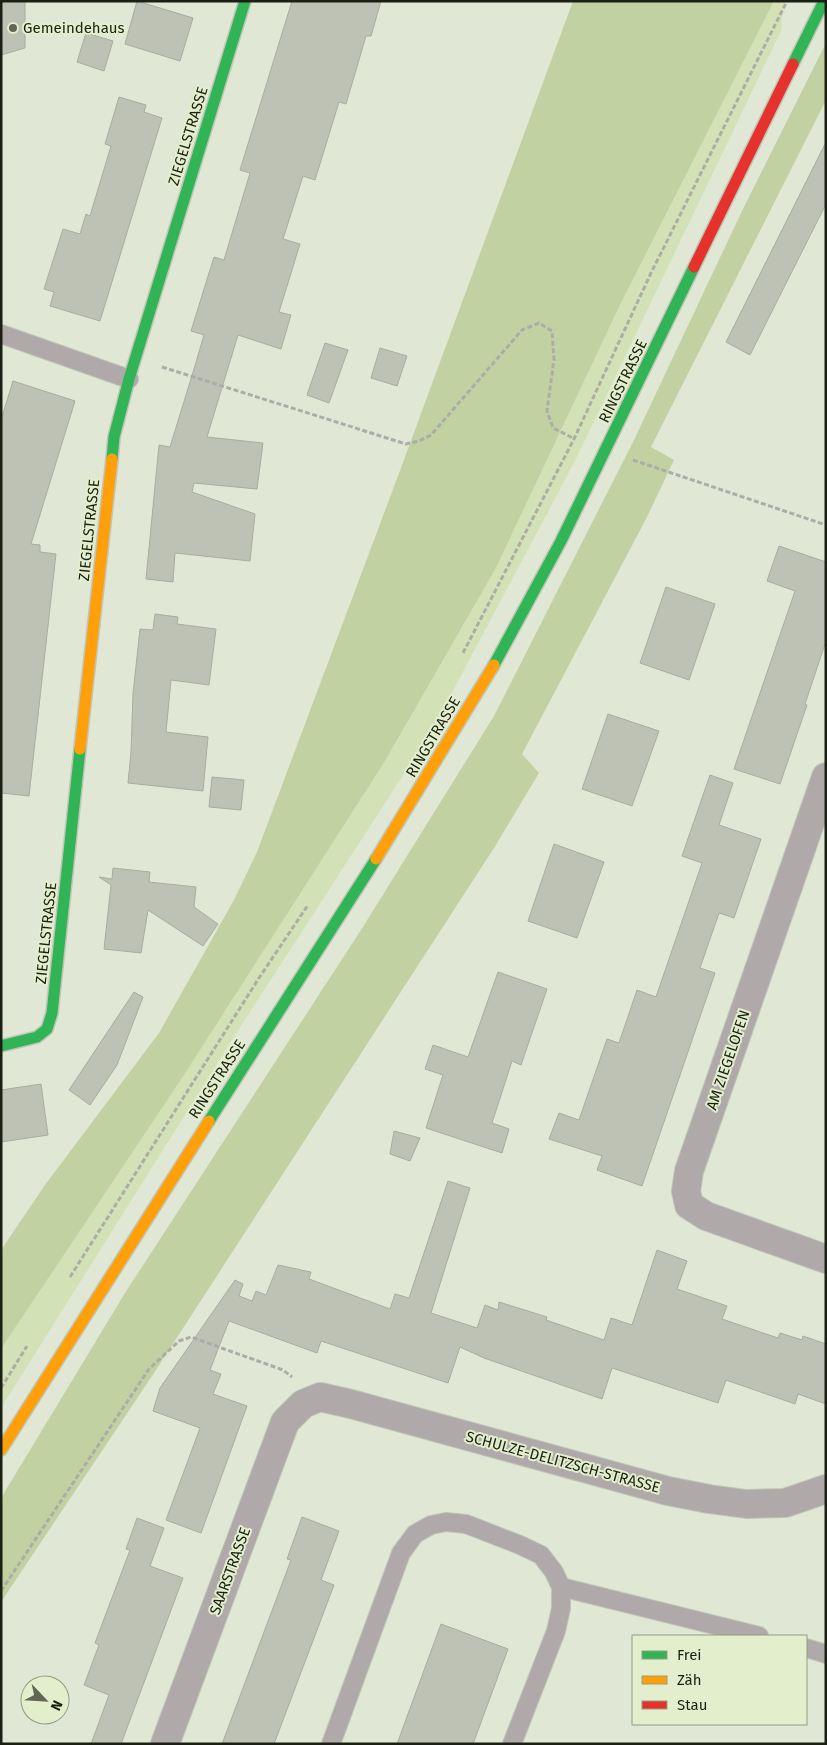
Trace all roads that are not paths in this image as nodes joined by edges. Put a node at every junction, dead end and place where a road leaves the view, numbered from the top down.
1 (245, 1) edge
2 (824, 1) edge
3 (1, 334) edge
4 (129, 379) junction
5 (826, 777) edge
6 (1, 1046) edge
7 (826, 1259) edge
8 (312, 1400) joint
9 (1, 1450) edge
10 (826, 1489) edge
11 (561, 1587) junction
12 (755, 1635) edge
13 (807, 1648) edge
14 (826, 1654) edge
15 (165, 1744) edge
16 (331, 1744) edge
17 (512, 1744) edge

1 - 4 main road, ZIEGELSTRASSE
2 - 9 main road, RINGSTRASSE
3 - 4 lane
4 - 6 main road, ZIEGELSTRASSE
5 - 7 street, AM ZIEGELOFEN
8 - 10 street, SCHULZE-DELITZSCH-STRASSE
8 - 15 street, SAARSTRASSE
11 - 12 lane
11 - 16 lane
11 - 17 lane
13 - 14 lane

